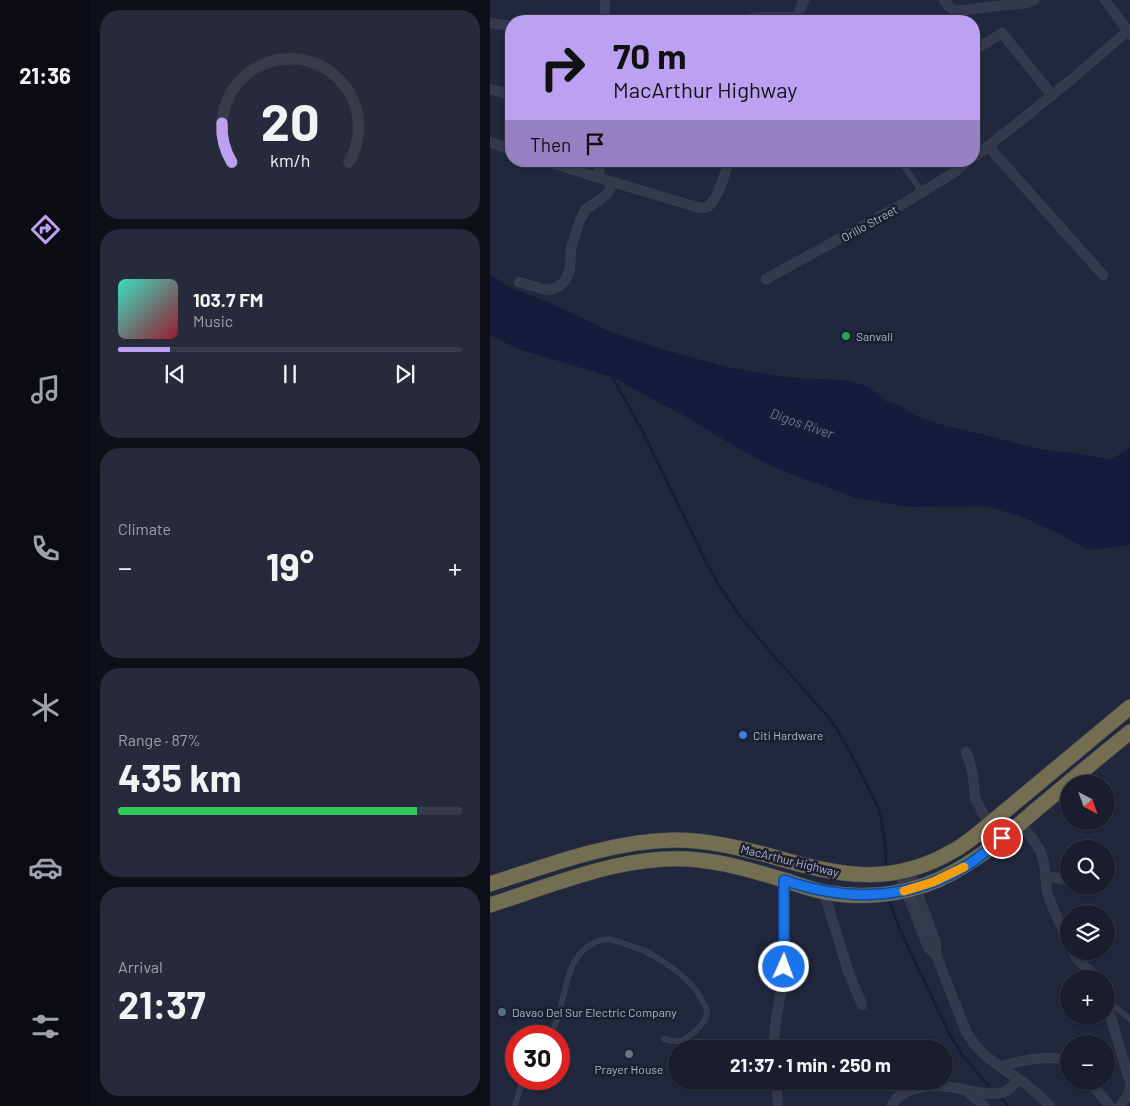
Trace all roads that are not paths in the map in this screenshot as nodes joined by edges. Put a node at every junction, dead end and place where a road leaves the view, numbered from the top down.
1 (605, 0) edge
2 (804, 0) edge
3 (944, 0) edge
4 (1034, 0) edge
5 (1105, 0) edge
6 (605, 15) edge
7 (798, 15) edge
8 (490, 23) edge
9 (505, 25) edge
10 (1129, 32) edge
11 (980, 46) edge
12 (490, 89) edge
13 (505, 93) edge
14 (1052, 95) junction
15 (490, 142) edge
16 (988, 146) junction
17 (505, 148) edge
18 (980, 152) edge
19 (565, 167) edge
20 (600, 167) edge
21 (727, 167) edge
22 (904, 167) edge
23 (961, 167) edge
24 (599, 178) junction
25 (613, 182) junction
26 (922, 192) junction
27 (1103, 275) dead end
28 (766, 279) dead end
29 (519, 282) dead end
30 (1130, 707) edge
31 (1130, 732) edge
32 (966, 752) dead end
33 (991, 823) junction
34 (1020, 824) junction
35 (904, 871) junction
36 (1045, 876) junction
37 (1060, 878) edge
38 (784, 880) junction
39 (490, 884) edge
40 (911, 889) junction
41 (824, 892) junction
42 (490, 905) edge
43 (1060, 919) edge
44 (1078, 960) edge
45 (1089, 970) edge
46 (862, 1005) dead end
47 (1115, 1007) edge
48 (1130, 1019) edge
49 (555, 1025) edge
50 (1113, 1025) edge
51 (664, 1039) dead end
52 (775, 1040) edge
53 (1060, 1059) edge
54 (1001, 1068) junction
55 (1018, 1079) junction
56 (1130, 1082) edge
57 (1130, 1088) edge
58 (520, 1090) edge
59 (777, 1090) edge
60 (965, 1090) junction
61 (1097, 1090) edge
62 (515, 1106) edge
63 (778, 1106) edge
64 (892, 1106) edge
65 (984, 1106) edge
66 (1050, 1106) edge
67 (1110, 1106) edge
68 (1120, 1106) edge

1 - 6 street
2 - 7 street
3 - 4 street
5 - 10 street
8 - 9 street
10 - 14 street
11 - 14 street
12 - 13 street
14 - 16 street
15 - 17 street
16 - 18 street
16 - 27 street
19 - 24 street
20 - 24 street
21 - 25 street
22 - 26 lane
23 - 26 street, Orillo Street
24 - 25 street
25 - 29 street
26 - 28 street, Orillo Street
30 - 33 highway, MacArthur Highway
31 - 34 highway, MacArthur Highway
32 - 33 street
33 - 35 highway, MacArthur Highway
34 - 36 street
34 - 40 highway, MacArthur Highway
35 - 39 highway, MacArthur Highway
35 - 40 street
36 - 37 street
36 - 43 street
38 - 41 highway, MacArthur Highway
38 - 42 highway, MacArthur Highway
38 - 52 street
40 - 41 highway, MacArthur Highway
40 - 54 street
41 - 46 street
44 - 45 street
47 - 48 lane
49 - 51 lane
50 - 56 street
53 - 54 street
54 - 55 street
55 - 60 street
55 - 66 street
57 - 68 street
58 - 62 lane
59 - 63 street
60 - 64 street
60 - 65 street
61 - 67 street

